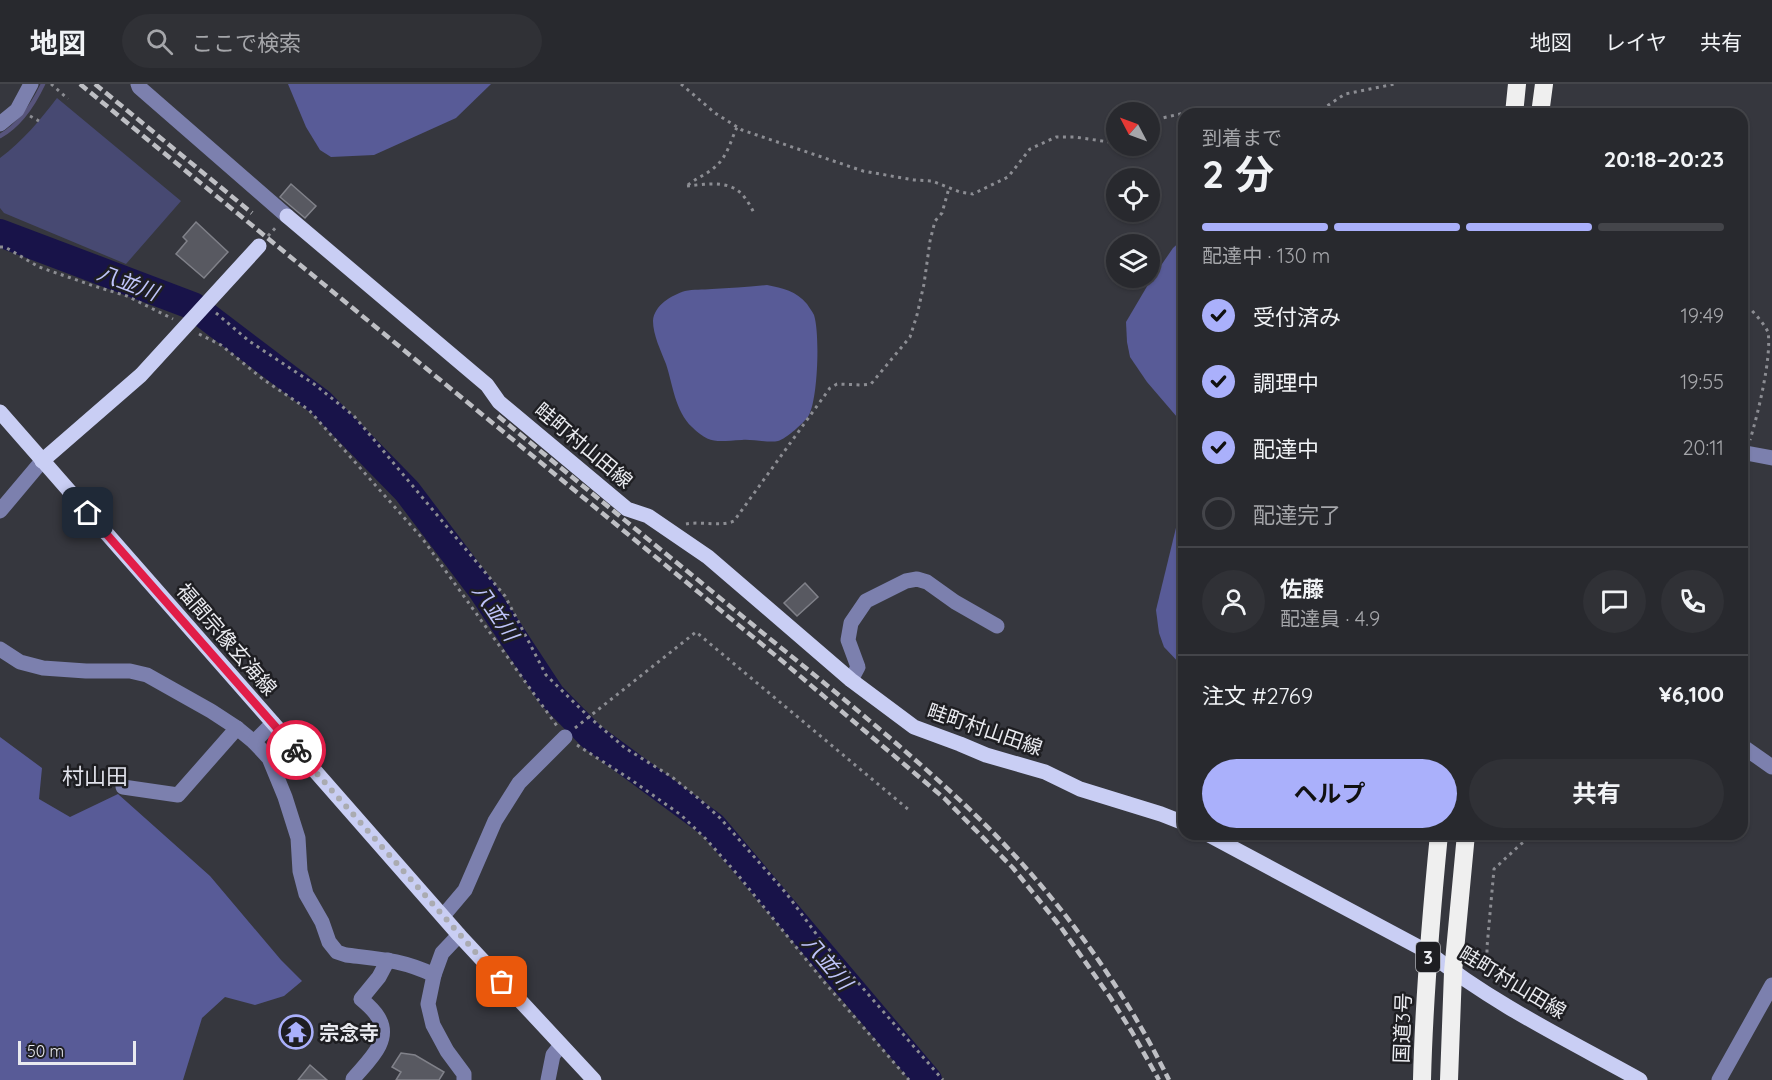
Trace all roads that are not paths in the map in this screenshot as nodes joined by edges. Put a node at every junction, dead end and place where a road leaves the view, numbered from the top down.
1 (31, 84) edge
2 (138, 84) edge
3 (1517, 84) edge
4 (1544, 84) edge
5 (1515, 108) edge
6 (1541, 108) edge
7 (0, 124) edge
8 (287, 216) joint
9 (259, 246) road end
10 (0, 412) edge
11 (1748, 453) edge
12 (1772, 458) edge
13 (42, 461) junction
14 (0, 511) edge
15 (997, 626) dead end
16 (0, 650) edge
17 (851, 680) junction
18 (273, 723) junction
19 (237, 728) junction
20 (565, 737) road end
21 (254, 742) junction
22 (1748, 750) edge
23 (1772, 767) edge
24 (123, 788) dead end
25 (1178, 821) edge
26 (1218, 840) edge
27 (1438, 840) edge
28 (1465, 840) edge
29 (443, 916) junction
30 (459, 934) junction
31 (1428, 952) junction
32 (388, 960) junction
33 (1453, 972) junction
34 (434, 975) junction
35 (1772, 985) edge
36 (561, 1045) junction
37 (353, 1079) edge
38 (464, 1080) edge
39 (548, 1080) edge
40 (594, 1080) edge
41 (1422, 1080) edge
42 (1449, 1080) edge
43 (1640, 1080) edge
44 (1719, 1080) edge

1 - 7 street
2 - 8 street
3 - 5 highway
4 - 6 highway
8 - 17 main road, 畦町村山田線
9 - 13 main road
10 - 13 main road, 福間宗像玄海線
11 - 12 street
13 - 14 street
13 - 18 main road, 福間宗像玄海線
15 - 17 street
16 - 19 street
17 - 25 main road, 畦町村山田線
18 - 21 street
18 - 29 main road, 福間宗像玄海線
19 - 21 street
19 - 24 street
20 - 29 street
21 - 32 street
22 - 23 street
26 - 31 main road, 畦町村山田線
27 - 31 highway, 国道3号 / 3
28 - 33 highway, 3
29 - 30 main road, 福間宗像玄海線
30 - 34 street
30 - 36 main road, 福間宗像玄海線
31 - 33 main road, 畦町村山田線
31 - 41 highway, 国道3号 / 3
32 - 34 street
32 - 37 street
33 - 42 highway, 3
33 - 43 main road, 畦町村山田線
34 - 38 street
35 - 44 street
36 - 39 street
36 - 40 main road, 福間宗像玄海線

